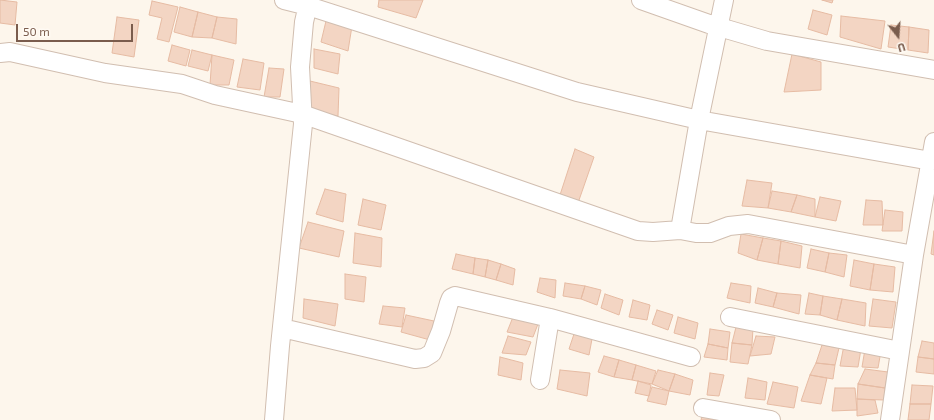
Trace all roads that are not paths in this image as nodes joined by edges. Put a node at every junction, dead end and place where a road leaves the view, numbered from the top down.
1 (284, 0) edge
2 (641, 0) edge
3 (724, 0) edge
4 (309, 3) edge
5 (718, 26) junction
6 (0, 53) edge
7 (934, 70) edge
8 (302, 114) junction
9 (699, 120) junction
10 (934, 142) edge
11 (931, 161) junction
12 (680, 230) junction
13 (914, 255) junction
14 (730, 317) dead end
15 (550, 318) junction
16 (282, 328) junction
17 (900, 351) junction
18 (691, 357) dead end
19 (540, 380) dead end
20 (703, 408) dead end
21 (274, 420) edge
22 (771, 420) edge
23 (890, 420) edge

1 - 4 street
2 - 5 street
3 - 5 street
4 - 8 street
4 - 9 street
5 - 7 street
5 - 9 street
6 - 8 street
8 - 12 street
8 - 16 street
9 - 11 street
9 - 12 street
10 - 11 street
11 - 13 street
12 - 13 street
13 - 17 street
14 - 17 street
15 - 16 street
15 - 18 street
15 - 19 street
16 - 21 street
17 - 23 street
20 - 22 street

